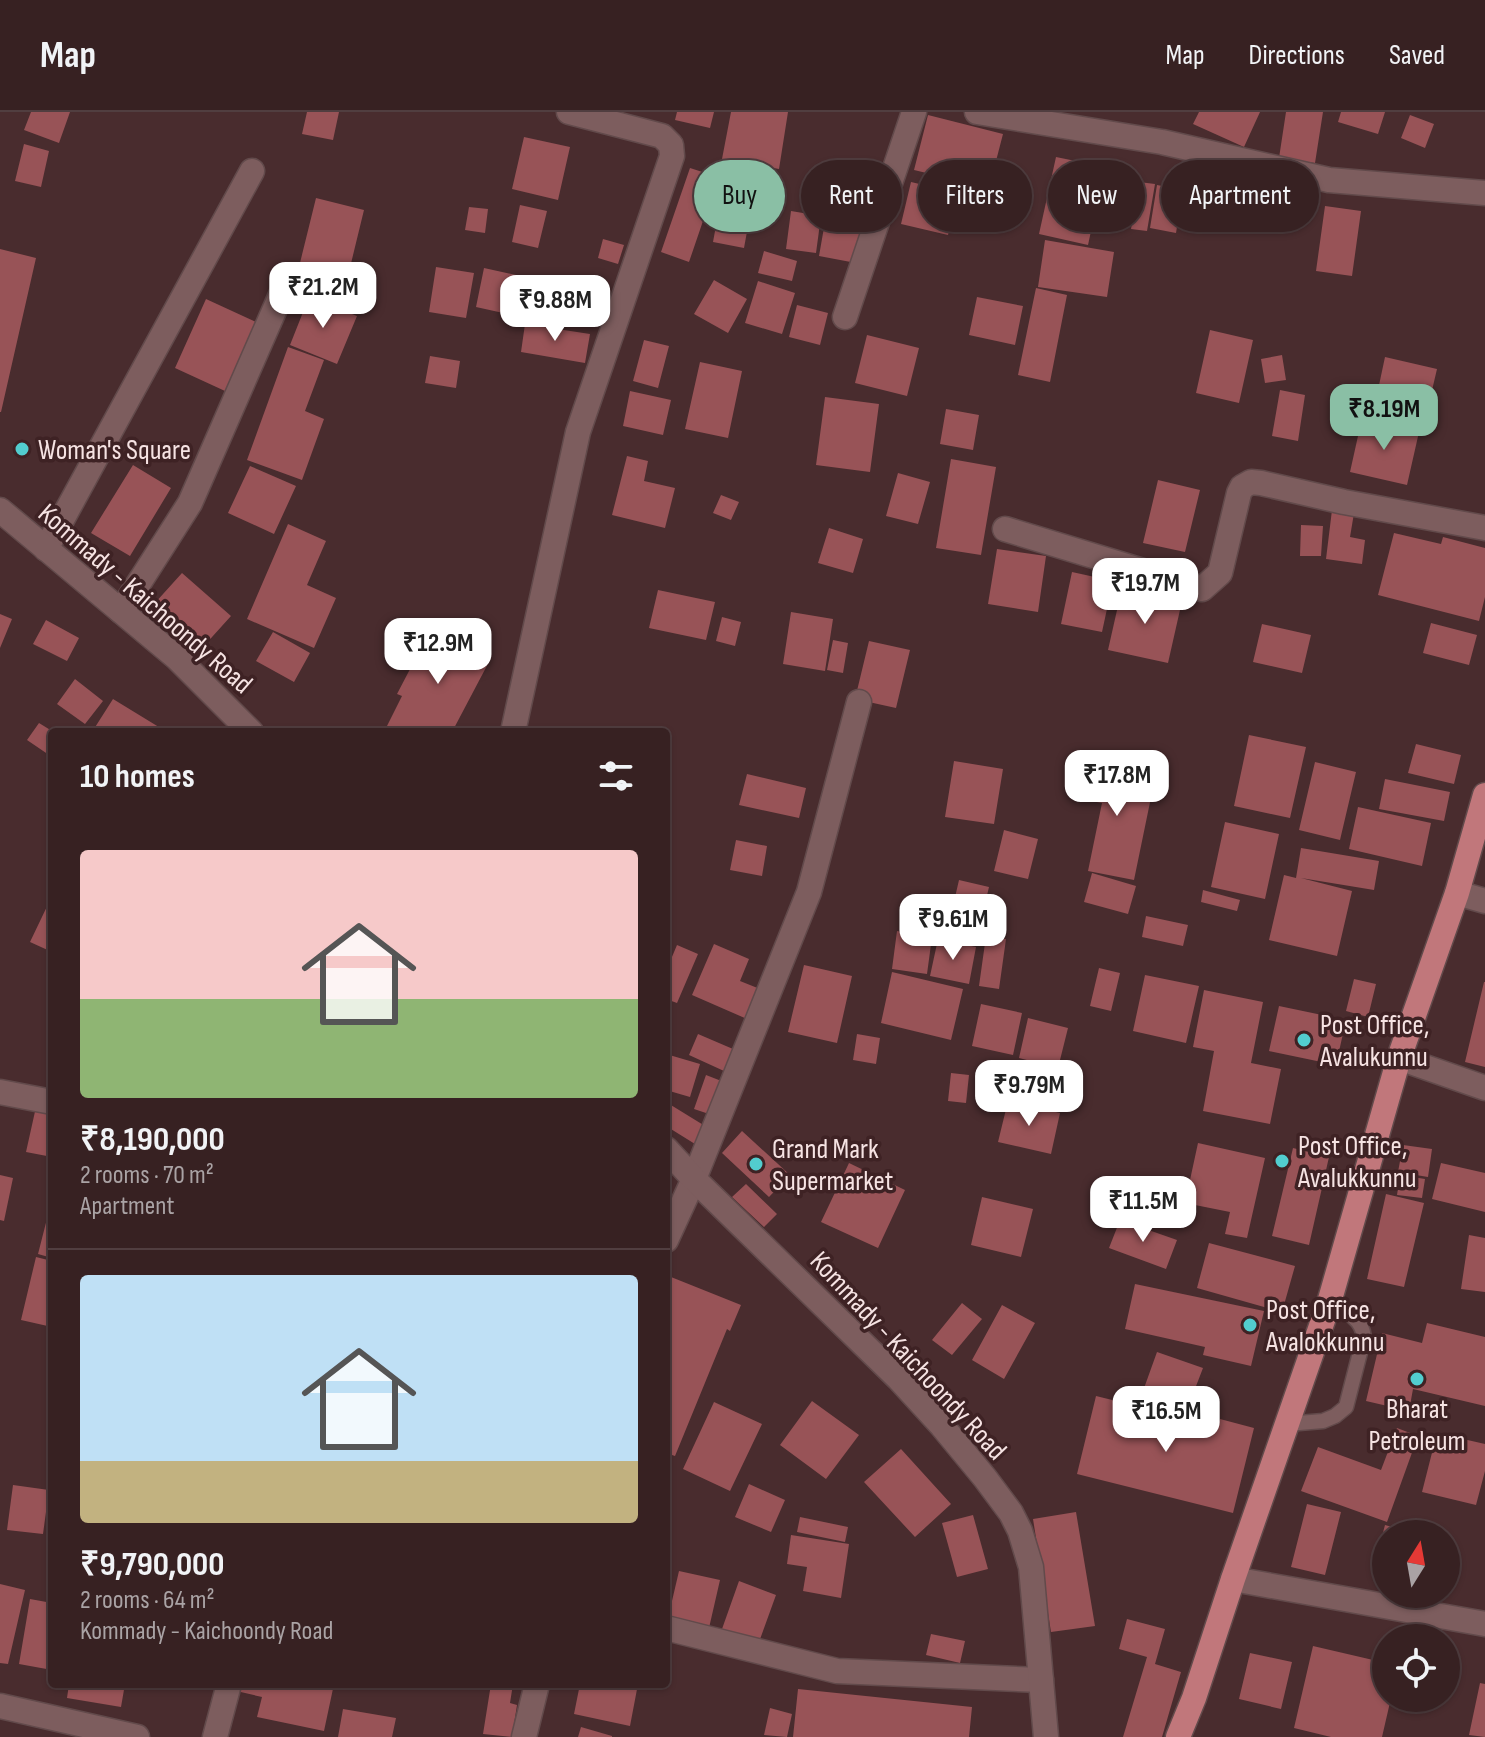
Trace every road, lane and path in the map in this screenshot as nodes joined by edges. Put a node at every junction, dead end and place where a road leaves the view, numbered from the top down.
1 (569, 112) edge
2 (914, 112) edge
3 (977, 112) edge
4 (252, 171) dead end
5 (1485, 193) edge
6 (284, 288) dead end
7 (845, 317) dead end
8 (0, 510) edge
9 (1485, 528) edge
10 (1005, 529) dead end
11 (46, 549) junction
12 (121, 611) junction
13 (859, 702) dead end
14 (247, 728) edge
15 (514, 728) edge
16 (1485, 795) edge
17 (1457, 893) junction
18 (1485, 901) edge
19 (1399, 1058) junction
20 (1485, 1088) edge
21 (0, 1092) edge
22 (48, 1101) edge
23 (670, 1153) edge
24 (694, 1179) junction
25 (670, 1231) edge
26 (1329, 1303) junction
27 (1287, 1424) junction
28 (1233, 1579) junction
29 (1485, 1624) edge
30 (670, 1629) edge
31 (1041, 1680) junction
32 (228, 1688) edge
33 (536, 1688) edge
34 (0, 1706) edge
35 (137, 1737) edge
36 (215, 1737) edge
37 (524, 1737) edge
38 (1046, 1737) edge
39 (1178, 1737) edge

1 - 15 street
2 - 7 street
3 - 5 street
4 - 11 street
6 - 12 street
8 - 11 street, Kommady - Kaichoondy Road
9 - 10 street
11 - 12 street, Kommady - Kaichoondy Road
12 - 14 street, Kommady - Kaichoondy Road
13 - 24 street
16 - 17 main road
17 - 18 street
17 - 19 main road
19 - 20 street
19 - 26 main road
21 - 22 street
23 - 24 street, Kommady - Kaichoondy Road
24 - 25 street
24 - 31 street, Kommady - Kaichoondy Road
26 - 27 main road
26 - 27 lane
27 - 28 main road
28 - 29 street
28 - 39 main road
30 - 31 street
31 - 38 street, Kommady - Kaichoondy Road
32 - 36 street
33 - 37 street
34 - 35 street

